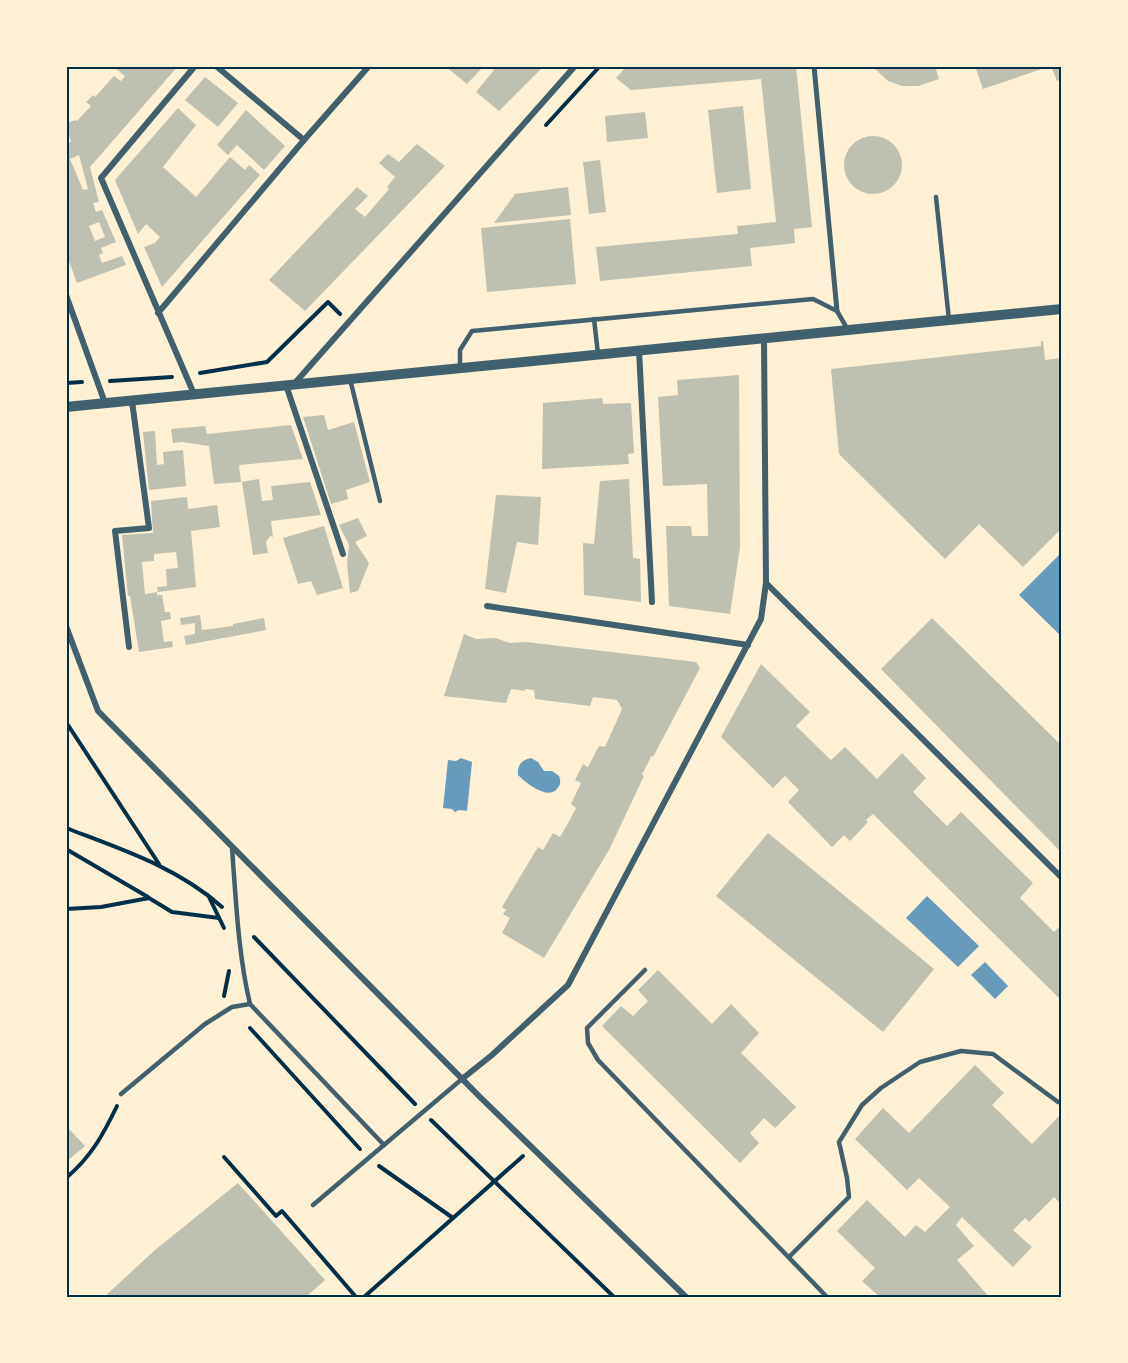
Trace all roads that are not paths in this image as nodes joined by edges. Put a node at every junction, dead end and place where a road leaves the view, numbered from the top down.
1 (195, 66) edge
2 (216, 66) edge
3 (369, 66) edge
4 (575, 66) edge
5 (814, 66) edge
6 (304, 140) junction
7 (936, 197) dead end
8 (66, 295) edge
9 (1062, 309) edge
10 (837, 311) junction
11 (158, 313) junction
12 (594, 319) junction
13 (949, 320) junction
14 (848, 330) junction
15 (764, 338) junction
16 (639, 350) junction
17 (598, 354) junction
18 (460, 368) junction
19 (350, 379) junction
20 (290, 385) junction
21 (194, 394) junction
22 (132, 400) junction
23 (105, 403) junction
24 (66, 407) edge
25 (380, 501) dead end
26 (343, 554) dead end
27 (766, 583) junction
28 (652, 602) dead end
29 (487, 606) dead end
30 (66, 626) edge
31 (748, 645) junction
32 (129, 647) dead end
33 (232, 848) junction
34 (1062, 878) edge
35 (645, 970) dead end
36 (250, 1004) junction
37 (462, 1079) junction
38 (121, 1094) road end
39 (1058, 1102) dead end
40 (384, 1145) junction
41 (313, 1205) dead end
42 (789, 1257) junction
43 (686, 1297) edge
44 (827, 1297) edge

1 - 11 street
2 - 6 street
3 - 6 street
4 - 20 street
5 - 10 street
6 - 11 street
7 - 13 lane
8 - 23 street
9 - 13 street
10 - 12 lane
10 - 14 lane
11 - 21 street
12 - 17 lane
12 - 18 lane
13 - 14 street
14 - 15 street
15 - 16 street
15 - 27 street
16 - 17 street
16 - 28 street
17 - 18 street
18 - 19 street
19 - 20 street
19 - 25 lane
20 - 21 street
20 - 26 street
21 - 22 street
22 - 23 street
22 - 32 street
23 - 24 street
27 - 31 street
27 - 34 street
29 - 31 street
30 - 33 street
31 - 37 street
33 - 36 lane
33 - 37 street
35 - 42 lane
36 - 38 lane
36 - 40 lane
37 - 40 lane
37 - 43 street
39 - 42 lane
40 - 41 lane
42 - 44 lane

